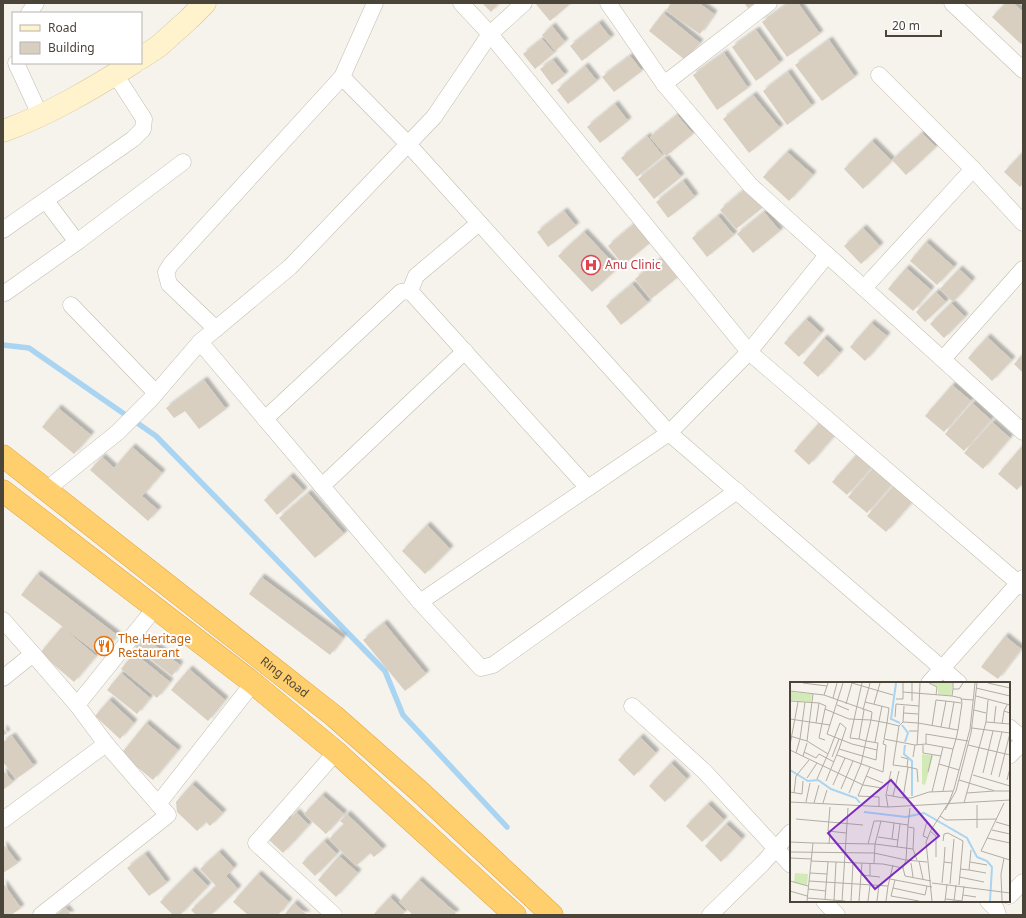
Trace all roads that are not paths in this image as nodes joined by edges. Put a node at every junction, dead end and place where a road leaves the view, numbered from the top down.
1 (36, 3) edge
2 (205, 3) edge
3 (375, 3) edge
4 (461, 3) edge
5 (524, 3) edge
6 (608, 3) edge
7 (769, 3) edge
8 (960, 6) edge
9 (30, 12) edge
10 (490, 34) junction
11 (142, 57) edge
12 (16, 64) edge
13 (124, 69) edge
14 (1023, 70) edge
15 (879, 75) dead end
16 (342, 78) junction
17 (664, 84) junction
18 (40, 116) junction
19 (3, 130) edge
20 (408, 144) junction
21 (183, 162) dead end
22 (973, 169) junction
23 (46, 201) junction
24 (479, 223) junction
25 (1023, 224) edge
26 (3, 230) edge
27 (76, 242) junction
28 (827, 255) junction
29 (1023, 269) edge
30 (864, 288) junction
31 (410, 291) junction
32 (5, 293) dead end
33 (71, 304) dead end
34 (216, 329) junction
35 (200, 342) junction
36 (465, 351) junction
37 (749, 352) junction
38 (943, 359) junction
39 (153, 396) junction
40 (265, 419) junction
41 (1023, 431) edge
42 (669, 433) junction
43 (3, 456) edge
44 (322, 486) junction
45 (588, 488) junction
46 (46, 490) junction
47 (3, 491) edge
48 (737, 491) junction
49 (1021, 582) edge
50 (420, 602) junction
51 (155, 608) junction
52 (3, 620) edge
53 (33, 654) junction
54 (942, 669) junction
55 (3, 678) edge
56 (930, 682) edge
57 (957, 682) edge
58 (253, 683) junction
59 (77, 705) junction
60 (632, 706) dead end
61 (1010, 728) edge
62 (1023, 740) edge
63 (106, 744) junction
64 (336, 752) junction
65 (1010, 755) edge
66 (158, 804) junction
67 (3, 820) edge
68 (790, 833) edge
69 (776, 849) junction
70 (790, 864) edge
71 (1023, 882) edge
72 (1010, 895) edge
73 (825, 902) edge
74 (41, 915) edge
75 (334, 915) edge
76 (515, 915) edge
77 (552, 915) edge
78 (710, 915) edge
79 (837, 915) edge

1 - 9 street
2 - 11 street
3 - 16 street
4 - 10 street
5 - 10 street
6 - 17 street
7 - 17 street
8 - 14 street
10 - 20 street
10 - 37 street
12 - 18 street
13 - 18 street
13 - 23 street
15 - 22 street
16 - 20 street
16 - 34 street
17 - 28 street
18 - 19 street
20 - 24 street
20 - 34 street
21 - 27 street
22 - 25 street
22 - 30 street
23 - 26 street
23 - 27 street
24 - 31 street
24 - 42 street
27 - 32 street
28 - 30 street
28 - 37 street
29 - 38 street
30 - 38 street
31 - 36 street
31 - 40 street
33 - 39 street
34 - 35 street
35 - 39 street
35 - 40 street
36 - 44 street
36 - 45 street
37 - 42 street
37 - 49 street
38 - 41 street
39 - 46 street
40 - 44 street
42 - 45 street
42 - 48 street
43 - 46 highway, Ring Road
44 - 50 street
45 - 50 street
46 - 77 highway, Ring Road
47 - 51 highway, Ring Road
48 - 50 street
48 - 54 street
49 - 54 street
51 - 58 highway, Ring Road
51 - 59 street
52 - 53 street
53 - 55 street
53 - 59 street
54 - 56 street
54 - 57 street
58 - 64 highway, Ring Road
58 - 66 street
59 - 63 street
60 - 69 street
61 - 62 street
62 - 65 street
63 - 66 street
63 - 67 street
64 - 75 street
64 - 76 highway, Ring Road
66 - 74 street
68 - 69 street
69 - 70 street
69 - 78 street
71 - 72 street
73 - 79 street

